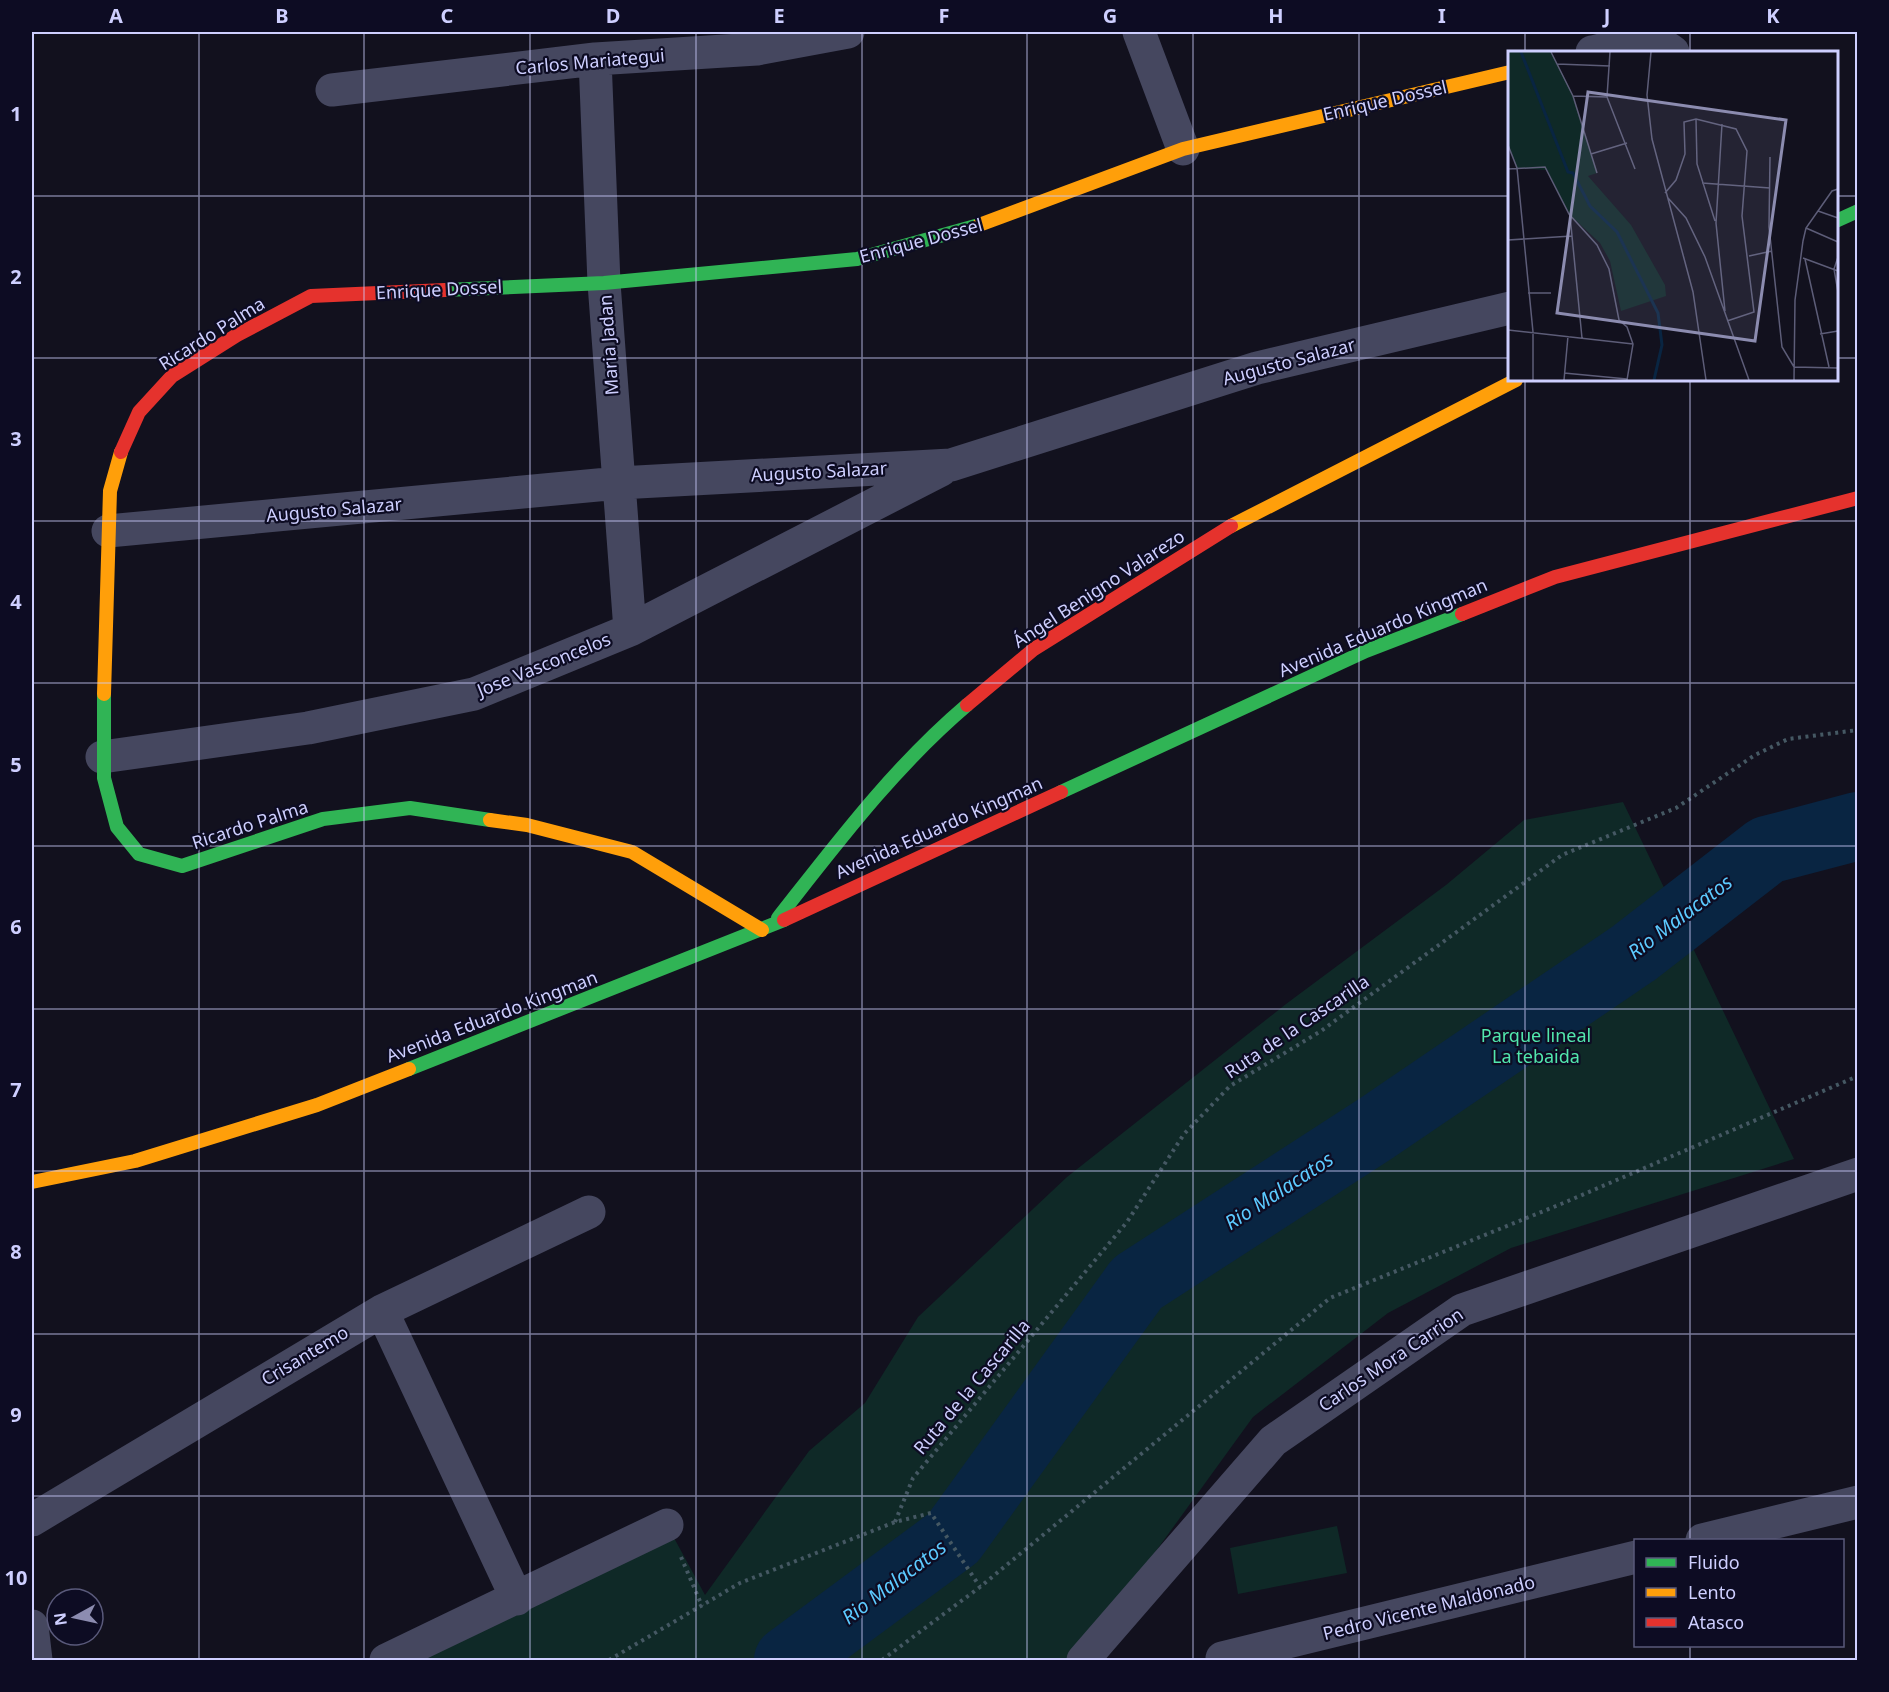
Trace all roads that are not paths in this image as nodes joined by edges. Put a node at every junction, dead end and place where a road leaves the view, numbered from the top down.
1 (848, 32) edge
2 (1139, 32) edge
3 (1596, 51) edge
4 (1672, 51) edge
5 (596, 59) junction
6 (1508, 72) edge
7 (332, 90) dead end
8 (1183, 149) junction
9 (1857, 211) edge
10 (1838, 220) edge
11 (604, 283) junction
12 (311, 296) joint
13 (1508, 308) edge
14 (1514, 381) edge
15 (951, 465) junction
16 (620, 483) junction
17 (1857, 498) edge
18 (108, 531) junction
19 (630, 630) junction
20 (102, 757) junction
21 (775, 922) junction
22 (762, 930) junction
23 (1857, 1174) edge
24 (32, 1182) edge
25 (589, 1212) dead end
26 (382, 1311) junction
27 (1857, 1502) edge
28 (32, 1520) edge
29 (667, 1525) road end
30 (1706, 1539) edge
31 (1634, 1557) edge
32 (517, 1599) junction
33 (32, 1626) edge
34 (36, 1660) edge
35 (386, 1660) edge
36 (1083, 1660) edge
37 (1220, 1660) edge

1 - 5 street, Carlos Mariategui
2 - 8 street
3 - 4 street
5 - 7 street, Carlos Mariategui
5 - 11 street, Maria Jadan
6 - 8 street, Enrique Dossel
8 - 11 street, Enrique Dossel
9 - 10 street
11 - 12 street, Enrique Dossel
11 - 16 street, Maria Jadan
12 - 18 street, Ricardo Palma
13 - 15 street, Augusto Salazar
14 - 21 street, Ángel Benigno Valarezo
15 - 16 street, Augusto Salazar
15 - 19 street, Jose Vasconcelos
16 - 18 street, Augusto Salazar
16 - 19 street, Maria Jadan
17 - 21 street, Avenida Eduardo Kingman
18 - 20 street, Ricardo Palma
19 - 20 street, Jose Vasconcelos
20 - 22 street, Ricardo Palma
21 - 22 street, Avenida Eduardo Kingman
22 - 24 street, Avenida Eduardo Kingman
23 - 36 street, Carlos Mora Carrion
25 - 26 street, Crisantemo
26 - 28 street, Crisantemo
26 - 32 street
27 - 30 street
29 - 32 street
31 - 37 street, Pedro Vicente Maldonado
32 - 35 street
33 - 34 street

